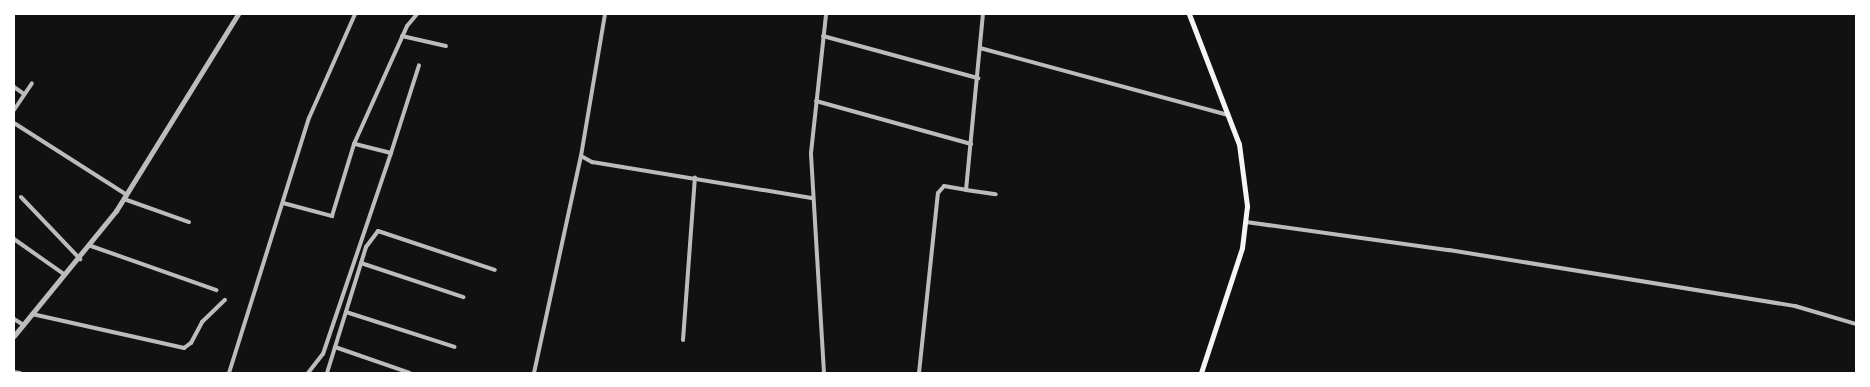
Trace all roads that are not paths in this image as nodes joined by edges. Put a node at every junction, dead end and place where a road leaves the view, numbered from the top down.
1 (238, 14) edge
2 (355, 14) edge
3 (417, 14) edge
4 (605, 14) edge
5 (826, 14) edge
6 (983, 14) edge
7 (1189, 14) edge
8 (402, 36) junction
9 (823, 36) junction
10 (446, 46) dead end
11 (980, 48) junction
12 (419, 65) dead end
13 (978, 78) junction
14 (32, 83) dead end
15 (14, 87) edge
16 (24, 94) junction
17 (816, 101) junction
18 (14, 110) edge
19 (1228, 115) junction
20 (14, 123) edge
21 (354, 144) junction
22 (971, 144) junction
23 (391, 153) junction
24 (581, 156) junction
25 (695, 177) junction
26 (966, 190) junction
27 (996, 194) dead end
28 (125, 197) junction
29 (21, 198) dead end
30 (813, 198) junction
31 (283, 203) junction
32 (189, 222) dead end
33 (1246, 222) junction
34 (14, 239) edge
35 (91, 246) junction
36 (80, 259) junction
37 (361, 263) junction
38 (494, 270) dead end
39 (65, 275) junction
40 (216, 290) dead end
41 (463, 297) dead end
42 (225, 300) dead end
43 (346, 312) junction
44 (32, 314) junction
45 (14, 319) edge
46 (22, 324) junction
47 (1856, 324) edge
48 (14, 336) edge
49 (683, 340) dead end
50 (335, 347) junction
51 (455, 347) dead end
52 (14, 372) edge
53 (20, 373) edge
54 (229, 373) edge
55 (308, 373) edge
56 (327, 373) edge
57 (410, 373) edge
58 (534, 373) edge
59 (824, 373) edge
60 (920, 373) edge
61 (1201, 373) edge

1 - 28 street
2 - 31 street
3 - 8 street
4 - 24 street
5 - 9 street
6 - 11 street
7 - 19 main road
8 - 10 street
8 - 21 street
9 - 13 street
9 - 17 street
11 - 13 street
11 - 19 street
12 - 23 street
13 - 22 street
14 - 16 street
15 - 16 street
16 - 18 street
17 - 22 street
17 - 30 street
19 - 33 main road
20 - 28 street
21 - 23 street
21 - 31 street
22 - 26 street
23 - 55 street
24 - 25 street
24 - 58 street
25 - 30 street
25 - 49 street
26 - 27 street
26 - 60 street
28 - 32 street
28 - 35 street
29 - 36 street
30 - 59 street
31 - 54 street
33 - 47 street
33 - 61 main road
34 - 39 street
35 - 36 street
35 - 40 street
36 - 39 street
37 - 38 street
37 - 41 street
37 - 43 street
39 - 44 street
42 - 44 street
43 - 50 street
43 - 51 street
44 - 46 street
45 - 46 street
46 - 48 street
50 - 56 street
50 - 57 street
52 - 53 street

